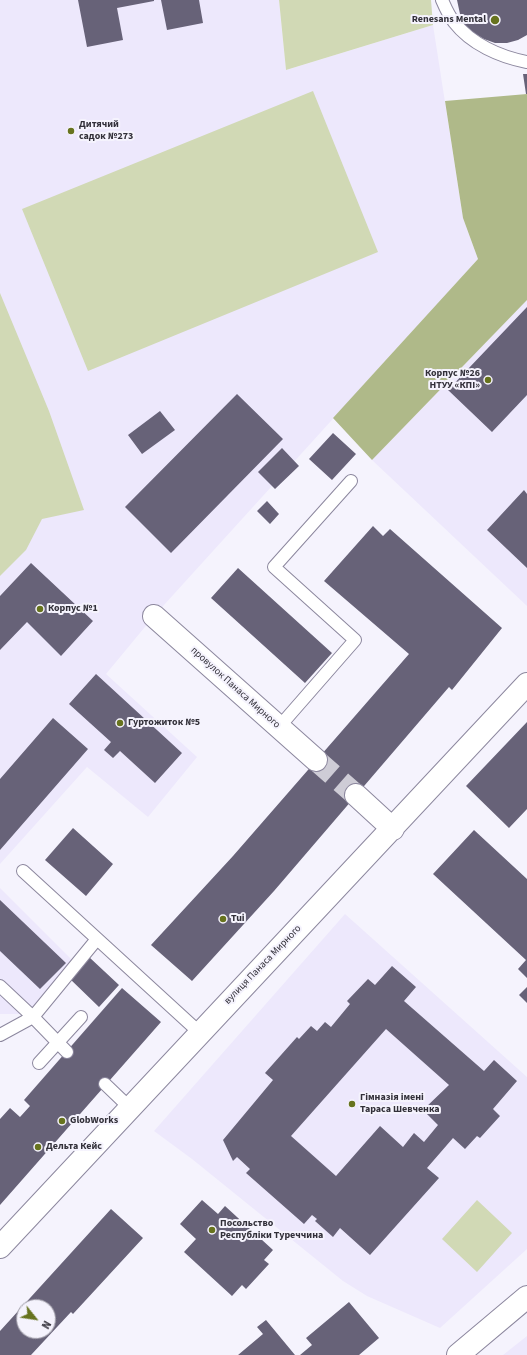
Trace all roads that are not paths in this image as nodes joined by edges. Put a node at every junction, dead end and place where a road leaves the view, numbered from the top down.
1 (442, 0) edge
2 (527, 62) edge
3 (350, 481) dead end
4 (154, 616) dead end
5 (527, 684) edge
6 (279, 727) junction
7 (316, 760) tunnel mouth
8 (356, 795) tunnel mouth
9 (393, 828) junction
10 (23, 871) dead end
11 (98, 939) junction
12 (0, 986) edge
13 (33, 1017) junction
14 (81, 1017) dead end
15 (200, 1033) junction
16 (0, 1035) edge
17 (63, 1048) junction
18 (39, 1063) dead end
19 (105, 1084) dead end
20 (130, 1108) junction
21 (0, 1247) edge
22 (527, 1297) edge
23 (458, 1355) edge

1 - 2 lane
3 - 6 lane
4 - 6 street, провулок Панаса Мирного
5 - 9 street, вулиця Панаса Мирного
6 - 7 street, провулок Панаса Мирного
8 - 9 street
9 - 15 street, вулиця Панаса Мирного
10 - 11 lane
11 - 13 lane
11 - 15 lane
12 - 13 lane
13 - 16 lane
13 - 17 lane
14 - 17 lane
15 - 20 street, вулиця Панаса Мирного
17 - 18 lane
19 - 20 lane
20 - 21 street, вулиця Панаса Мирного
22 - 23 street

